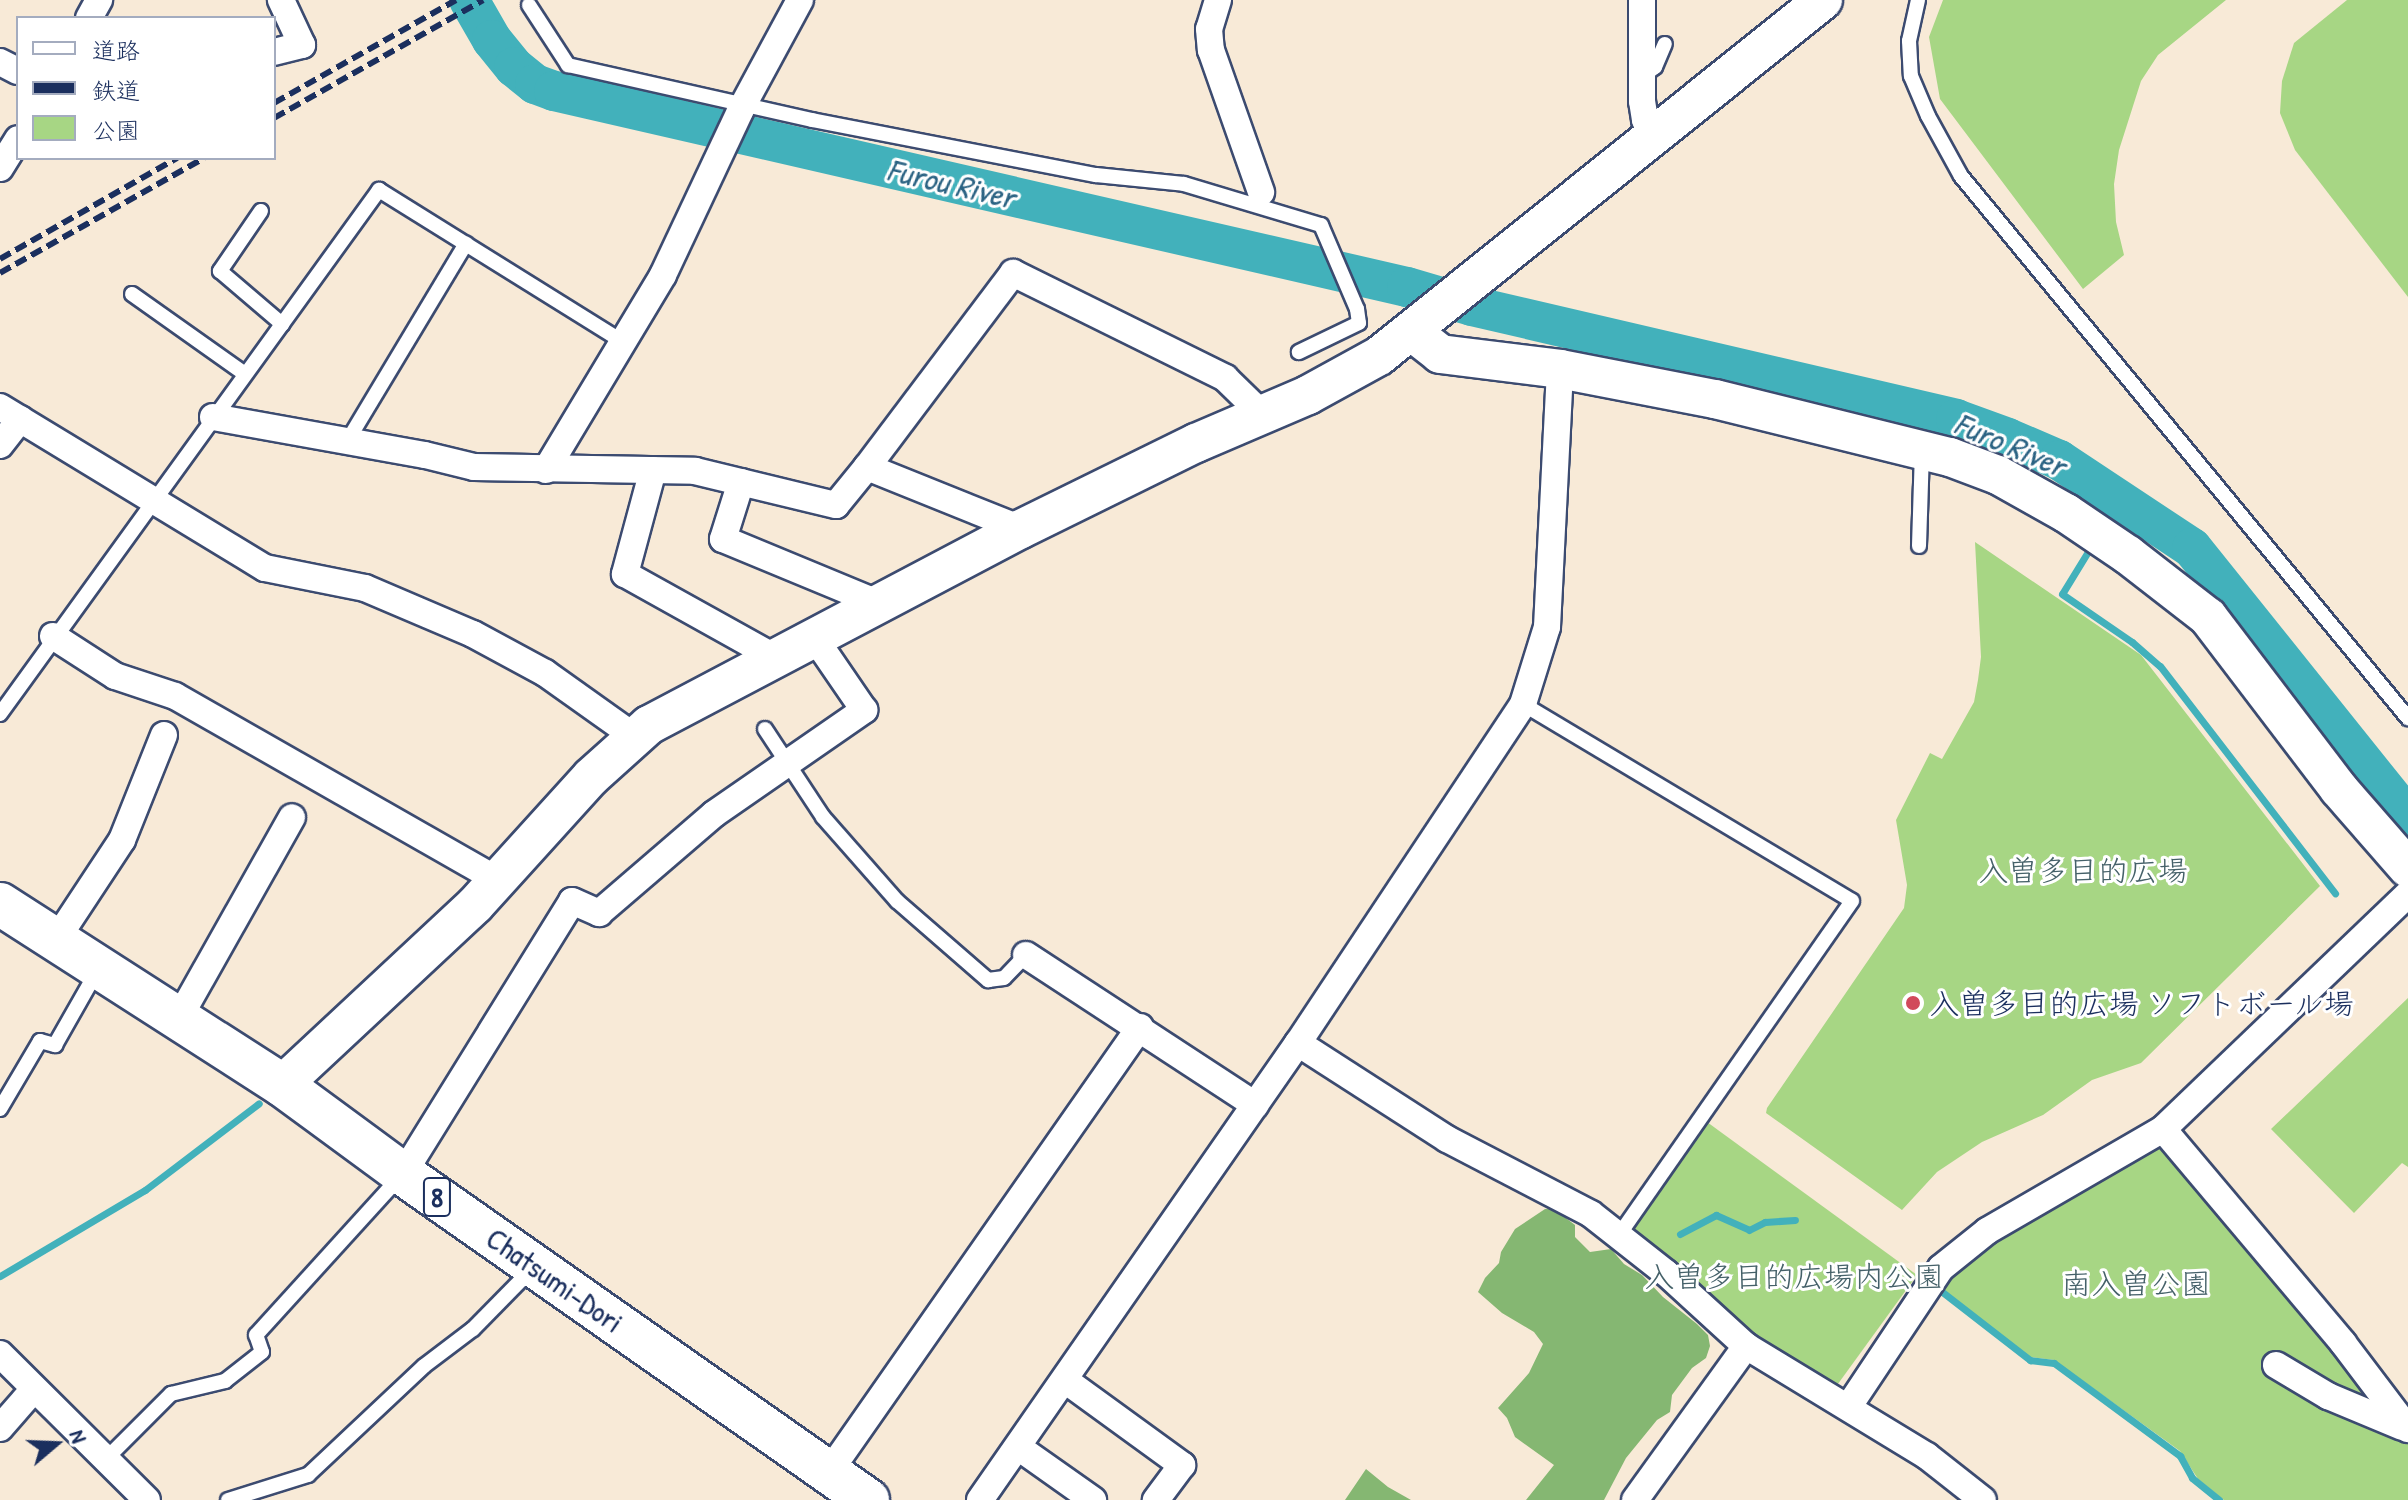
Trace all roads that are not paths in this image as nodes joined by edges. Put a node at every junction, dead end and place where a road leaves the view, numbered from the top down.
1 (800, 0) edge
2 (1218, 0) edge
3 (1642, 0) edge
4 (1823, 0) edge
5 (1918, 0) edge
6 (286, 2) edge
7 (529, 5) dead end
8 (1665, 44) dead end
9 (276, 52) edge
10 (1643, 76) junction
11 (740, 114) junction
12 (1653, 133) junction
13 (16, 142) edge
14 (0, 168) edge
15 (1261, 192) dead end
16 (261, 211) dead end
17 (466, 244) junction
18 (132, 294) dead end
19 (282, 324) junction
20 (1418, 325) junction
21 (1366, 333) junction
22 (622, 341) junction
23 (1299, 352) dead end
24 (1560, 369) junction
25 (245, 374) junction
26 (10, 413) edge
27 (1261, 413) junction
28 (213, 417) junction
29 (348, 440) junction
30 (0, 445) edge
31 (1922, 451) junction
32 (867, 467) junction
33 (546, 470) junction
34 (653, 470) junction
35 (741, 482) junction
36 (151, 501) junction
37 (1021, 529) junction
38 (1919, 546) dead end
39 (882, 605) junction
40 (53, 636) junction
41 (816, 640) junction
42 (778, 659) junction
43 (1523, 704) junction
44 (0, 714) edge
45 (2408, 718) edge
46 (765, 729) dead end
47 (164, 735) dead end
48 (635, 737) junction
49 (787, 761) junction
50 (292, 817) dead end
51 (2408, 868) edge
52 (499, 881) junction
53 (2408, 894) edge
54 (0, 904) edge
55 (56, 940) junction
56 (1026, 955) joint
57 (99, 968) junction
58 (180, 1016) junction
59 (1140, 1027) junction
60 (1298, 1043) junction
61 (282, 1085) junction
62 (1255, 1105) junction
63 (0, 1109) edge
64 (2163, 1129) junction
65 (403, 1174) junction
66 (1619, 1235) junction
67 (536, 1264) junction
68 (1746, 1346) junction
69 (0, 1354) edge
70 (2276, 1365) dead end
71 (1065, 1380) junction
72 (34, 1389) junction
73 (1849, 1406) junction
74 (0, 1428) edge
75 (2406, 1428) edge
76 (1018, 1447) junction
77 (107, 1458) junction
78 (829, 1472) junction
79 (147, 1500) edge
80 (228, 1500) edge
81 (868, 1500) edge
82 (980, 1500) edge
83 (1093, 1500) edge
84 (1156, 1500) edge
85 (1635, 1500) edge
86 (1983, 1500) edge

1 - 11 street
2 - 15 street
3 - 10 street
4 - 12 street
5 - 45 lane
6 - 9 street
7 - 11 lane
8 - 10 lane
10 - 12 street
11 - 21 lane
11 - 22 street
12 - 20 street
13 - 14 street
16 - 19 lane
17 - 19 lane
17 - 22 lane
17 - 29 lane
18 - 25 lane
19 - 25 lane
20 - 21 street
20 - 24 street
21 - 23 lane
21 - 27 street
22 - 33 street
24 - 31 street
24 - 43 street
25 - 28 lane
26 - 30 street
26 - 36 street
27 - 32 street
27 - 37 street
28 - 29 street
28 - 36 lane
29 - 33 street
31 - 38 lane
31 - 51 street
32 - 35 street
32 - 37 street
33 - 34 street
34 - 35 street
34 - 42 street
35 - 39 street
36 - 40 lane
36 - 48 street
37 - 39 street
39 - 41 street
40 - 44 lane
40 - 52 street
41 - 42 street
41 - 49 street
42 - 48 street
43 - 60 street
43 - 66 lane
46 - 49 lane
47 - 55 street
48 - 52 street
49 - 56 lane
49 - 65 street
50 - 58 street
52 - 61 street
53 - 64 street
54 - 55 main road, Chatsumi-Dori / 8
55 - 57 main road, Chatsumi-Dori / 8
56 - 59 street
57 - 58 main road, Chatsumi-Dori / 8
57 - 63 lane
58 - 61 main road, Chatsumi-Dori / 8
59 - 62 street
59 - 78 street
60 - 62 street
60 - 66 street
61 - 65 main road, Chatsumi-Dori / 8
62 - 71 street
64 - 73 street
64 - 75 street
65 - 67 main road, Chatsumi-Dori / 8
65 - 77 lane
66 - 68 street
67 - 78 main road, Chatsumi-Dori / 8
67 - 80 lane
68 - 73 street
68 - 85 street
69 - 72 street
70 - 75 street
71 - 76 street
71 - 84 street
72 - 74 street
72 - 77 street
73 - 86 street
76 - 82 street
76 - 83 street
77 - 79 street
78 - 81 main road, Chatsumi-Dori / 8

